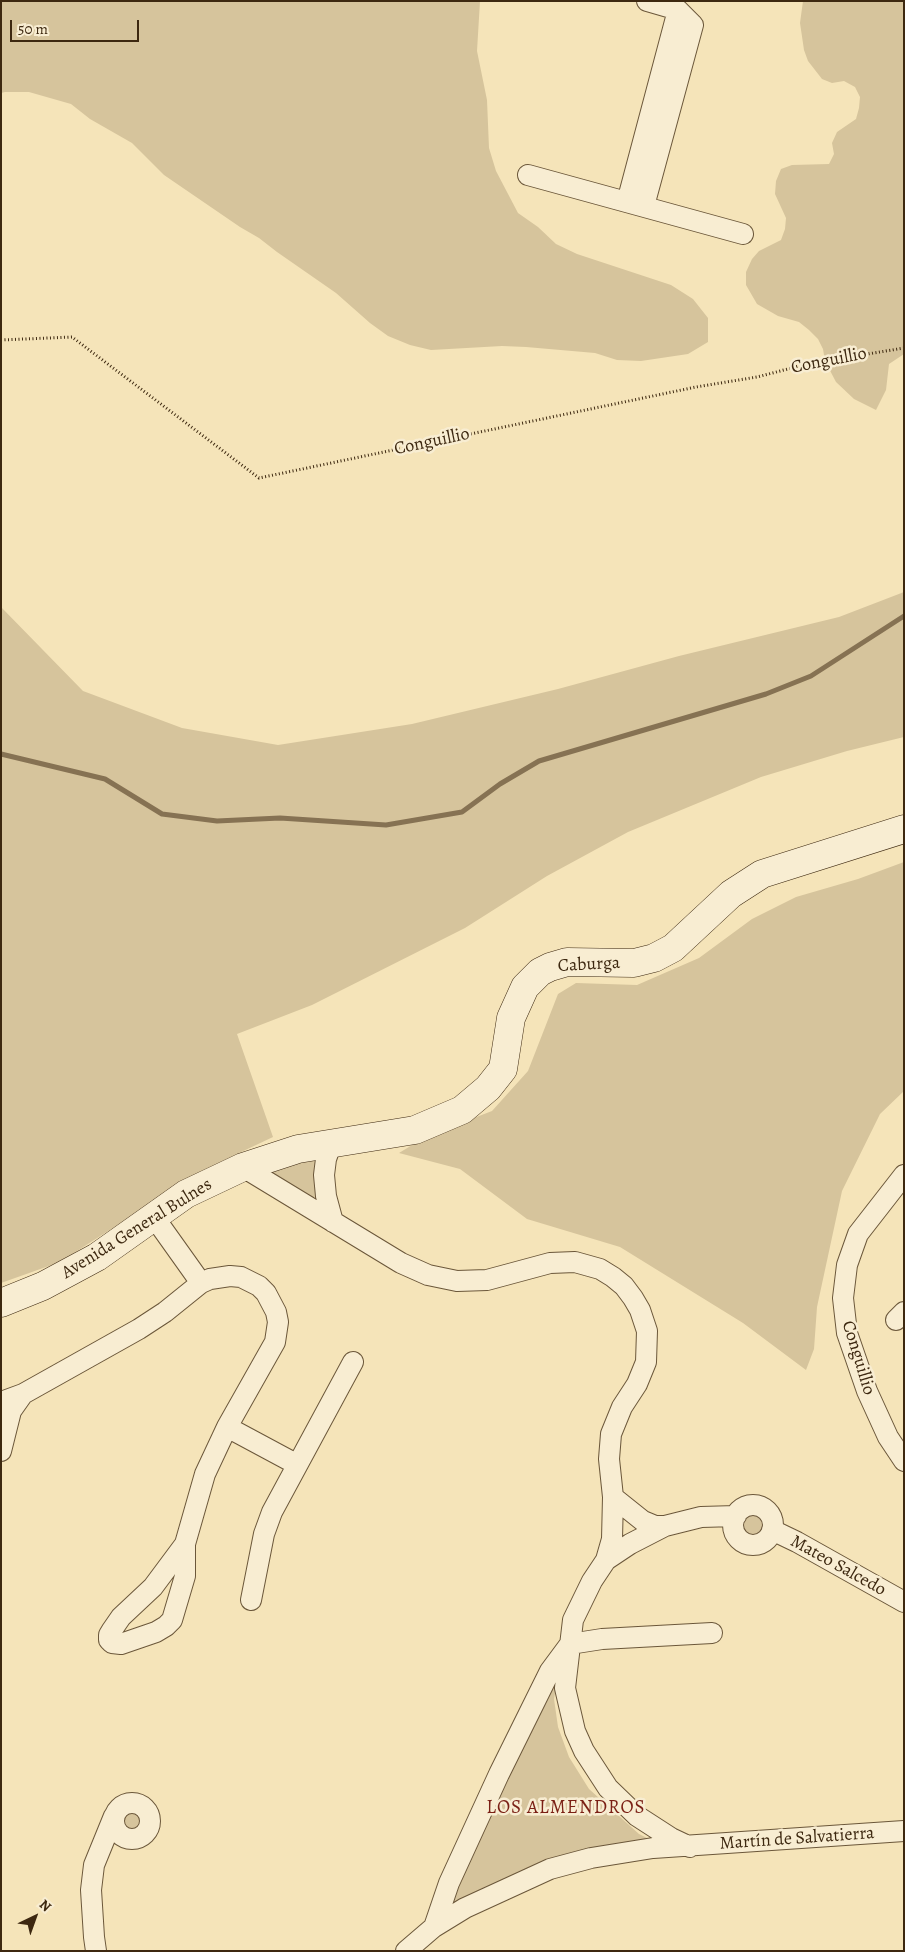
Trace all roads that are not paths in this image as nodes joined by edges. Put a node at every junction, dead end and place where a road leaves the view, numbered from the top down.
1 (647, 1) edge
2 (528, 175) dead end
3 (636, 204) junction
4 (743, 234) dead end
5 (904, 829) edge
6 (331, 1145) junction
7 (243, 1167) junction
8 (904, 1175) edge
9 (154, 1217) junction
10 (333, 1222) junction
11 (201, 1283) junction
12 (1, 1303) edge
13 (353, 1362) dead end
14 (23, 1394) junction
15 (1, 1402) edge
16 (227, 1427) junction
17 (1, 1450) edge
18 (904, 1461) edge
19 (296, 1464) junction
20 (613, 1497) junction
21 (736, 1516) junction
22 (665, 1526) junction
23 (772, 1530) junction
24 (185, 1544) junction
25 (606, 1560) junction
26 (251, 1600) dead end
27 (904, 1602) edge
28 (712, 1633) dead end
29 (570, 1644) junction
30 (114, 1816) junction
31 (904, 1831) edge
32 (138, 1838) junction
33 (690, 1847) junction
34 (97, 1860) junction
35 (434, 1927) junction
36 (96, 1951) edge
37 (406, 1951) edge

1 - 3 street
2 - 3 street
3 - 4 street
5 - 6 street, Caburga
6 - 7 street, Avenida General Bulnes
6 - 10 street
7 - 9 street, Avenida General Bulnes
7 - 10 street
8 - 18 street, Conguillio
9 - 11 street
9 - 12 street, Avenida General Bulnes
10 - 20 street
11 - 14 street
11 - 16 street
13 - 19 street
14 - 15 street
14 - 17 street
16 - 19 street
16 - 24 street
19 - 26 street
20 - 22 street, Mateo Salcedo
20 - 25 street
21 - 22 street, Mateo Salcedo
21 - 23 street, Mateo Salcedo
21 - 23 street, Mateo Salcedo
22 - 25 street, Mateo Salcedo
23 - 27 street, Mateo Salcedo
24 - 24 street
25 - 29 street
28 - 29 street
29 - 33 street
29 - 35 street
30 - 32 street
30 - 32 street
30 - 34 street
31 - 33 street, Martín de Salvatierra
32 - 34 street
33 - 35 street, Martín de Salvatierra
34 - 36 street
35 - 37 street, Martín de Salvatierra

